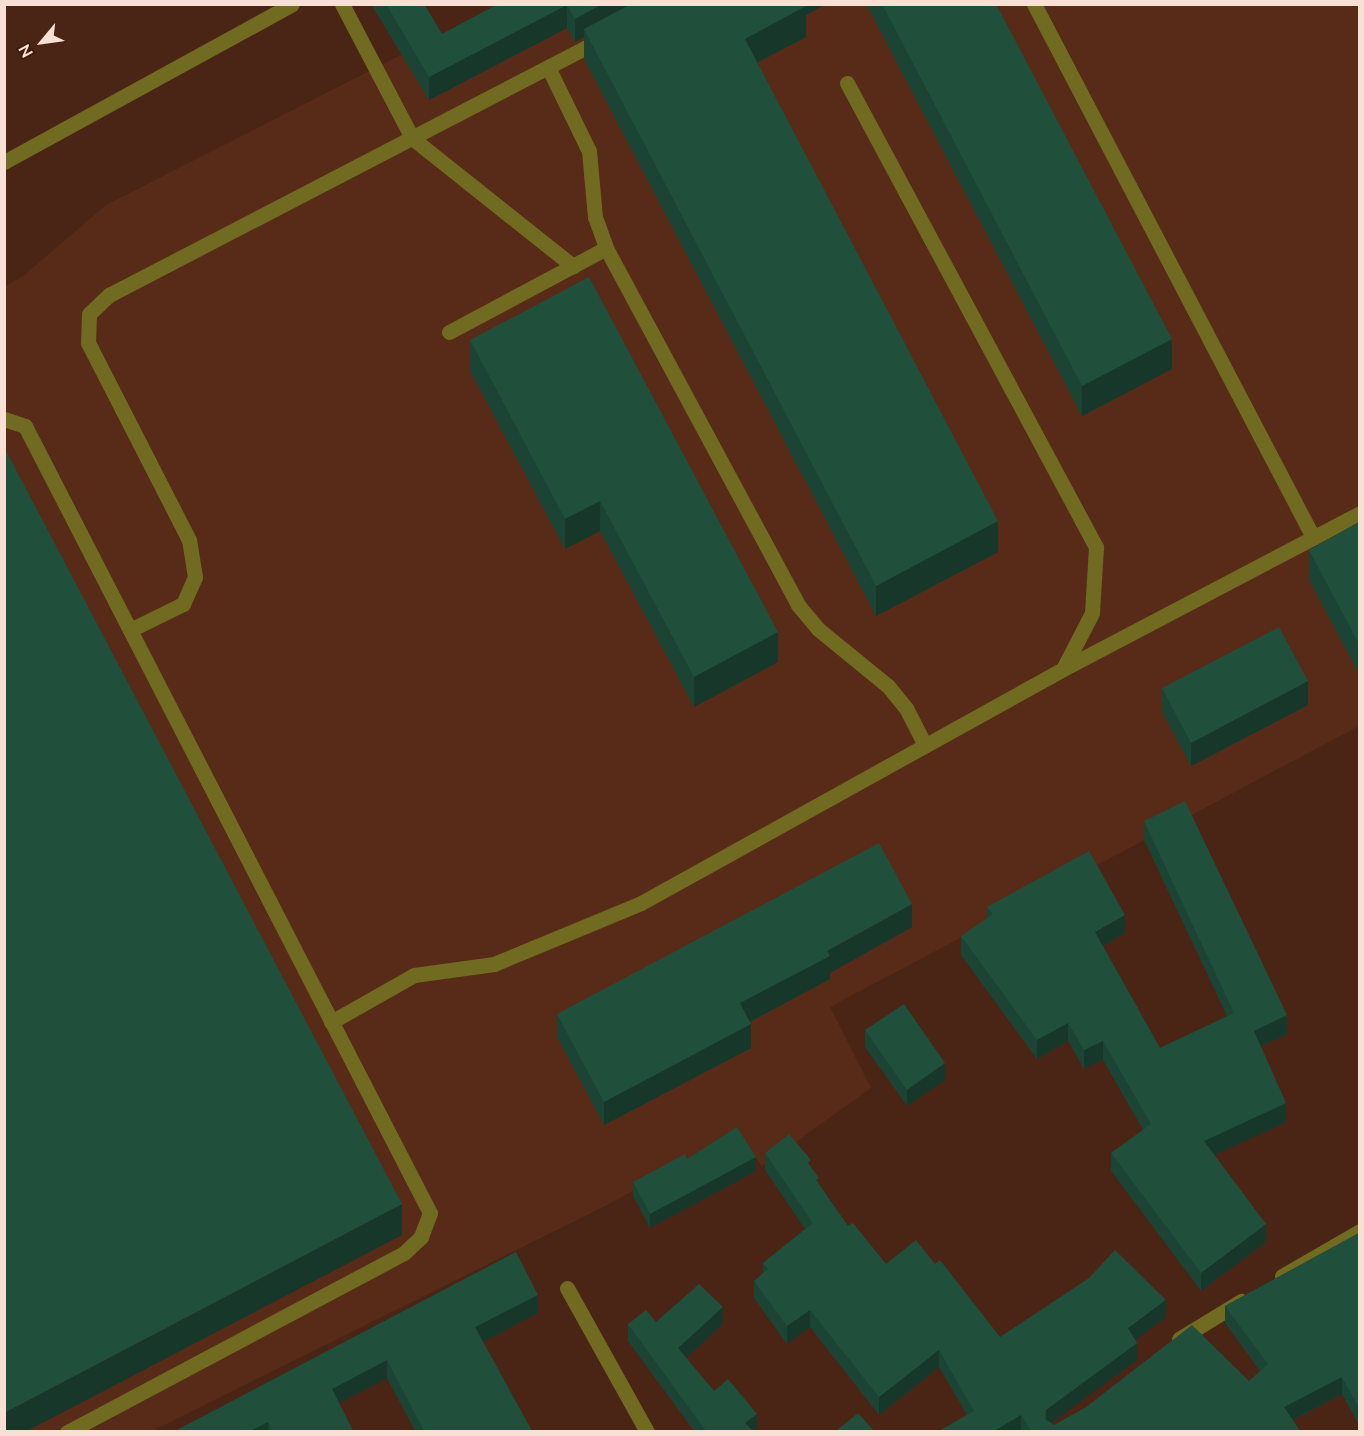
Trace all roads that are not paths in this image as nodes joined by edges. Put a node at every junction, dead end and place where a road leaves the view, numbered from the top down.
1 (292, 4) edge
2 (342, 4) edge
3 (1034, 4) edge
4 (618, 31) edge
5 (548, 68) junction
6 (847, 83) dead end
7 (412, 138) junction
8 (4, 162) edge
9 (606, 248) junction
10 (573, 266) junction
11 (449, 332) dead end
12 (4, 419) edge
13 (1359, 513) edge
14 (1313, 537) junction
15 (130, 630) junction
16 (1063, 669) junction
17 (926, 745) junction
18 (331, 1022) junction
19 (1359, 1231) edge
20 (1271, 1283) edge
21 (567, 1288) dead end
22 (1251, 1295) edge
23 (1164, 1350) edge
24 (67, 1431) edge
25 (646, 1431) edge

1 - 8 street
2 - 7 street
3 - 14 street
4 - 5 street
5 - 7 street
5 - 9 street
6 - 16 street
7 - 10 street
7 - 15 street
9 - 10 street
9 - 17 street
10 - 11 street
12 - 15 street
13 - 14 street
14 - 16 street
15 - 18 street
16 - 17 street
17 - 18 street
18 - 24 street
19 - 20 street
21 - 25 street
22 - 23 street

